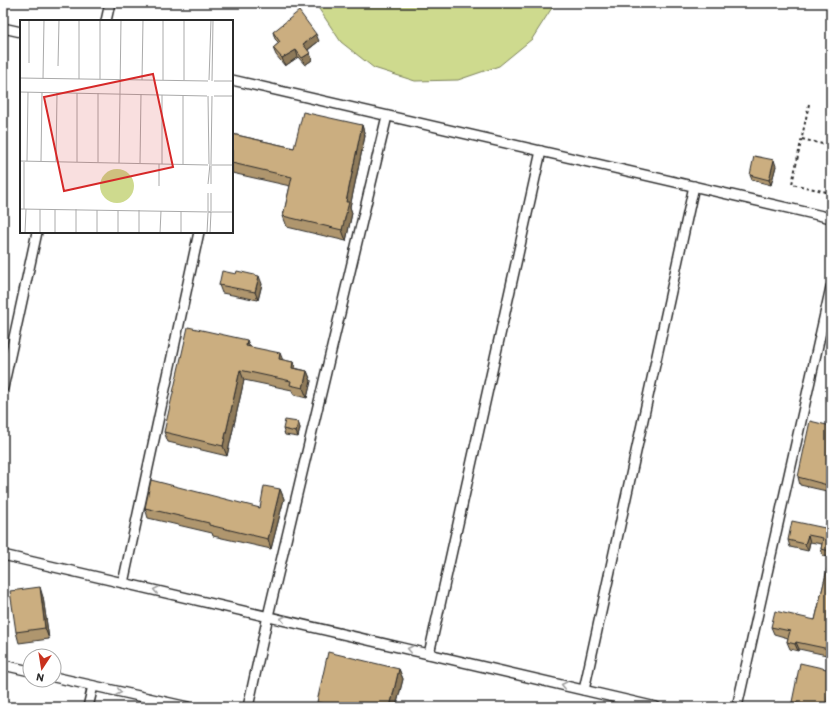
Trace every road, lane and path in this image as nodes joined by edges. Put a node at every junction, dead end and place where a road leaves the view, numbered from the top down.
1 (110, 3) edge
2 (106, 20) edge
3 (3, 28) edge
4 (20, 32) edge
5 (233, 81) edge
6 (809, 104) dead end
7 (387, 116) junction
8 (802, 139) junction
9 (831, 146) edge
10 (541, 151) junction
11 (694, 186) junction
12 (831, 193) edge
13 (831, 218) edge
14 (37, 233) edge
15 (199, 233) edge
16 (831, 287) edge
17 (3, 388) edge
18 (3, 555) edge
19 (123, 583) junction
20 (268, 616) junction
21 (429, 654) junction
22 (3, 665) edge
23 (22, 670) edge
24 (62, 679) edge
25 (93, 686) junction
26 (584, 690) junction
27 (88, 707) edge
28 (188, 707) edge
29 (248, 707) edge
30 (656, 707) edge
31 (737, 707) edge

1 - 2 street
3 - 4 street
5 - 7 street
6 - 8 path
7 - 10 street
7 - 20 street
8 - 9 path
8 - 12 path
10 - 11 street
10 - 21 street
11 - 13 street
11 - 26 street
14 - 17 street
15 - 19 street
16 - 31 street
18 - 19 street
20 -> 19 street
21 -> 20 street
20 - 29 street
26 -> 21 street
22 - 23 street
24 - 25 street
25 - 27 street
25 -> 28 street
26 - 30 street

